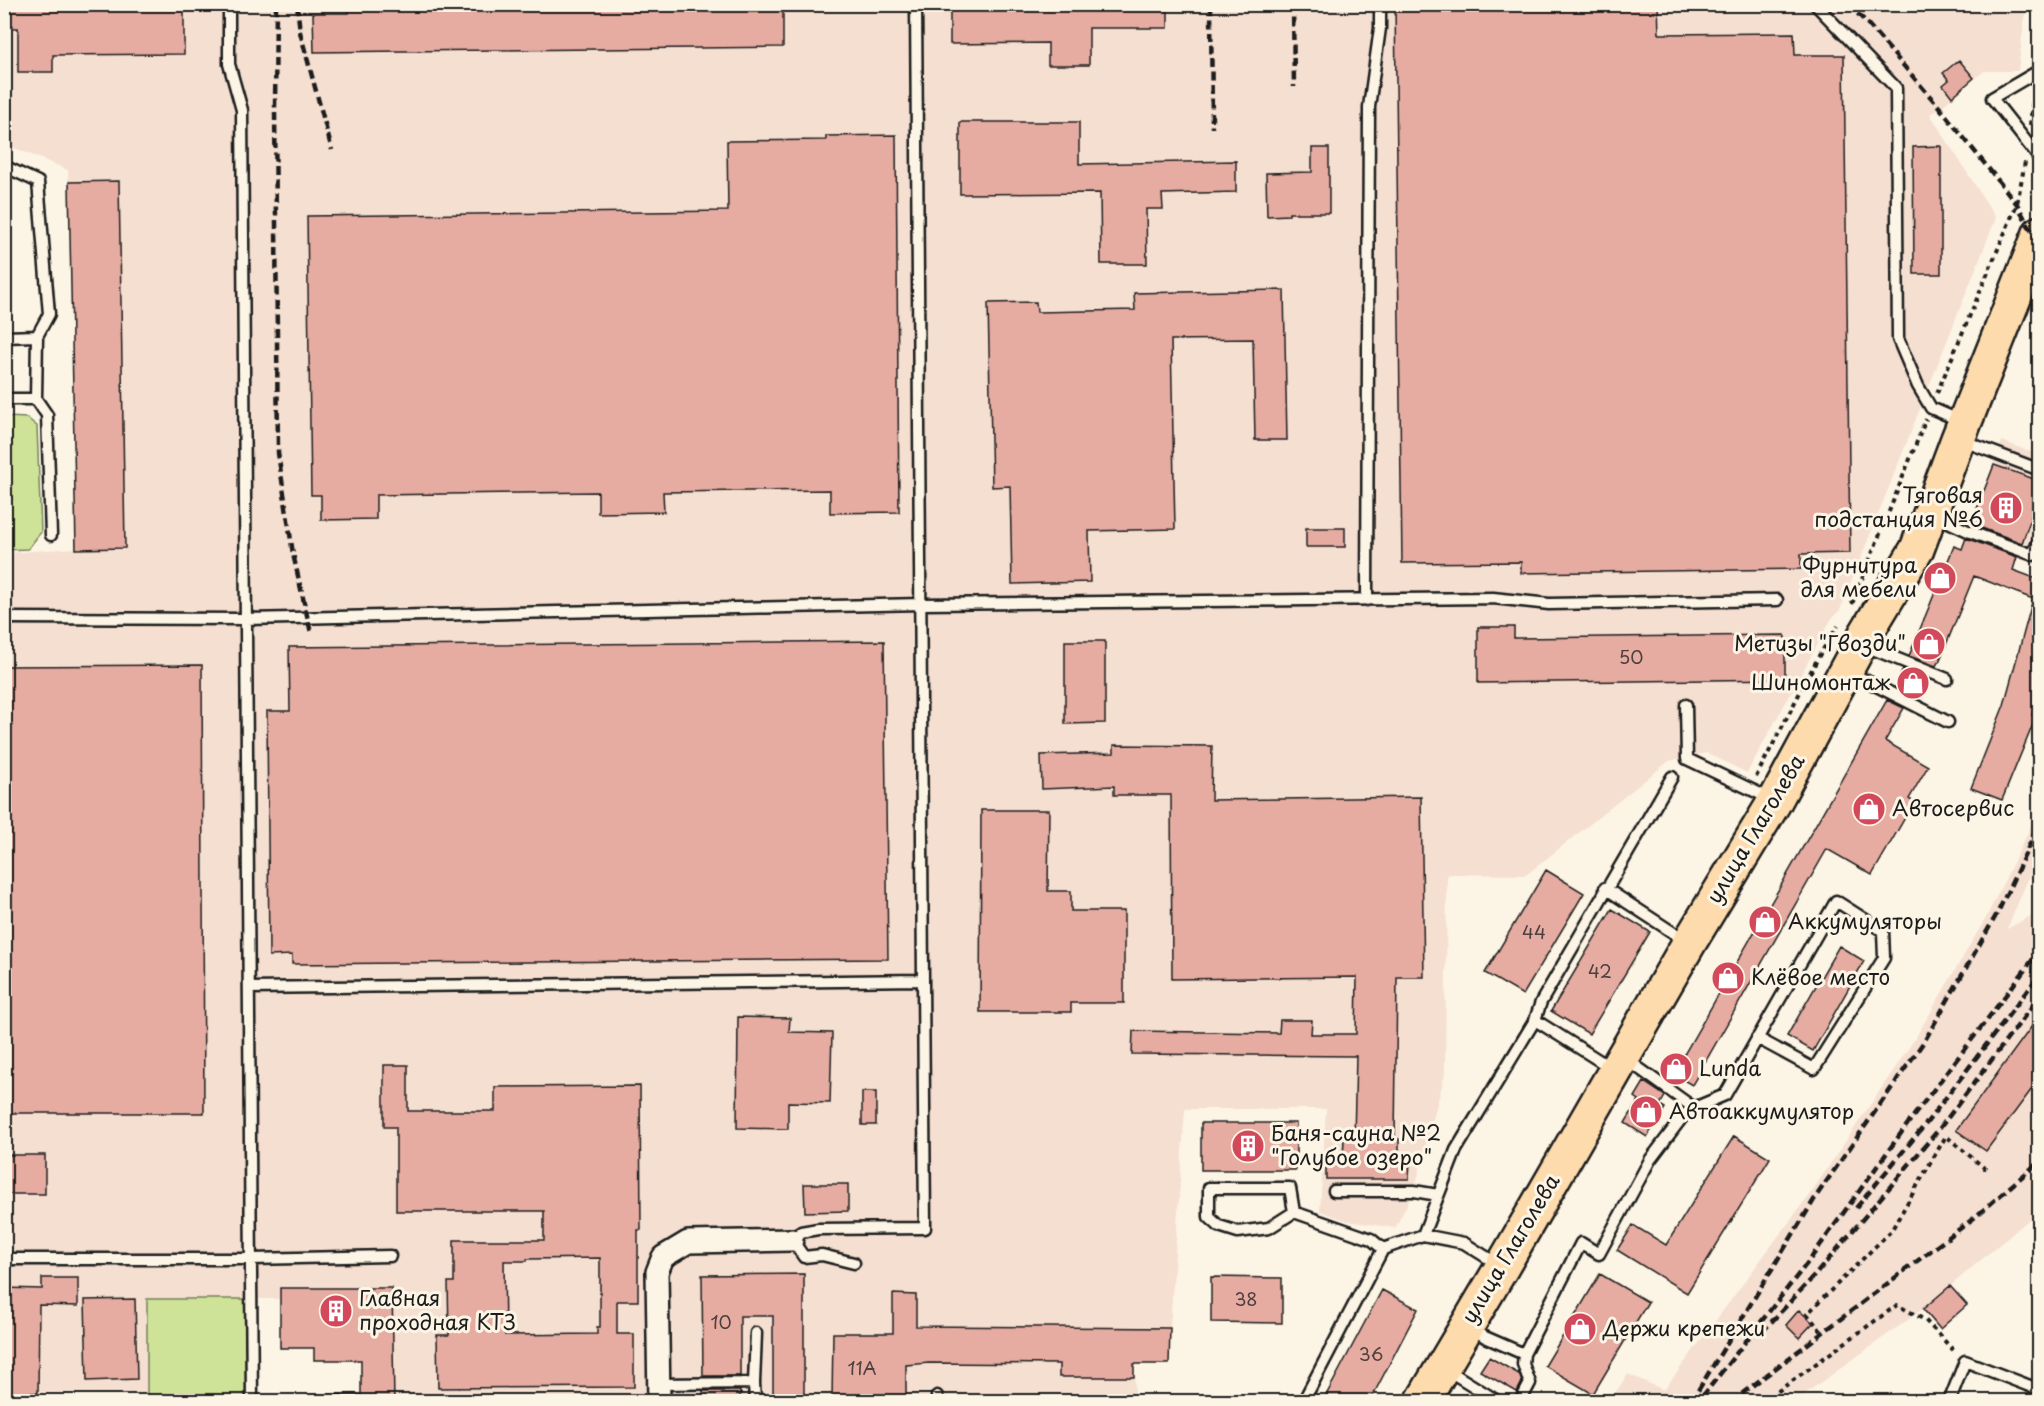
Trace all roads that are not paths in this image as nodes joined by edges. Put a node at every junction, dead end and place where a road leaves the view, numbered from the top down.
1 (229, 4) edge
2 (915, 4) edge
3 (1380, 4) edge
4 (1815, 4) edge
5 (2038, 71) edge
6 (2040, 159) edge
7 (4, 166) edge
8 (2040, 233) edge
9 (38, 336) junction
10 (4, 337) edge
11 (4, 399) edge
12 (36, 399) junction
13 (1961, 431) junction
14 (2040, 470) edge
15 (1930, 514) junction
16 (51, 536) dead end
17 (2040, 536) edge
18 (1367, 600) junction
19 (1777, 600) dead end
20 (922, 604) junction
21 (4, 618) edge
22 (246, 619) junction
23 (1850, 644) junction
24 (1947, 679) dead end
25 (1686, 705) dead end
26 (1948, 722) dead end
27 (1672, 777) dead end
28 (1762, 795) junction
29 (1605, 888) junction
30 (1689, 942) junction
31 (923, 980) junction
32 (249, 988) junction
33 (1535, 1020) junction
34 (1757, 1038) junction
35 (1619, 1064) junction
36 (1694, 1108) junction
37 (1334, 1191) dead end
38 (1438, 1195) junction
39 (1294, 1212) junction
40 (1423, 1235) junction
41 (792, 1240) junction
42 (1383, 1250) junction
43 (390, 1256) dead end
44 (4, 1259) edge
45 (251, 1259) junction
46 (854, 1263) dead end
47 (1502, 1268) junction
48 (1466, 1324) junction
49 (756, 1333) dead end
50 (1524, 1354) junction
51 (1443, 1367) junction
52 (754, 1383) junction
53 (2040, 1390) edge
54 (659, 1393) edge
55 (252, 1401) edge
56 (309, 1401) edge
57 (355, 1401) edge
58 (755, 1401) edge
59 (1304, 1401) edge
60 (1422, 1401) edge
61 (1499, 1401) edge
62 (1520, 1401) edge
63 (1949, 1401) edge

1 - 22 lane
2 - 20 lane
3 - 18 lane
4 - 13 lane
5 - 6 lane
7 - 9 lane
8 - 13 main road, улица Глаголева
9 - 10 lane
9 - 12 lane
11 - 12 lane
12 - 16 lane
13 - 14 lane
13 - 15 main road, улица Глаголева
15 - 17 lane
15 - 23 main road, улица Глаголева
18 - 19 lane
18 - 20 lane
20 - 22 lane
20 - 31 lane
21 - 22 lane
22 - 32 lane
23 - 24 lane
23 - 26 lane
23 - 28 main road, улица Глаголева
25 - 28 lane
27 - 29 lane
28 - 30 main road, улица Глаголева
29 - 30 lane
29 - 33 lane
30 - 35 main road, улица Глаголева
31 - 32 lane
31 - 41 lane
32 - 45 lane
33 - 35 lane
33 - 38 lane
34 - 34 lane
34 - 36 lane
35 - 36 lane
35 - 47 main road, улица Глаголева
36 - 50 lane
37 - 38 lane
38 - 40 lane
39 - 39 lane
39 - 42 lane
40 - 42 lane
40 - 47 lane
41 - 46 lane
41 - 54 street
42 - 59 lane
43 - 45 lane
44 - 45 lane
45 - 55 lane
47 - 48 main road, улица Глаголева
48 - 50 lane
48 - 51 main road, улица Глаголева
49 - 52 lane
50 - 62 lane
51 - 60 main road, улица Глаголева
51 - 61 lane
52 - 54 lane
52 - 58 lane
53 - 63 lane
56 - 57 lane

